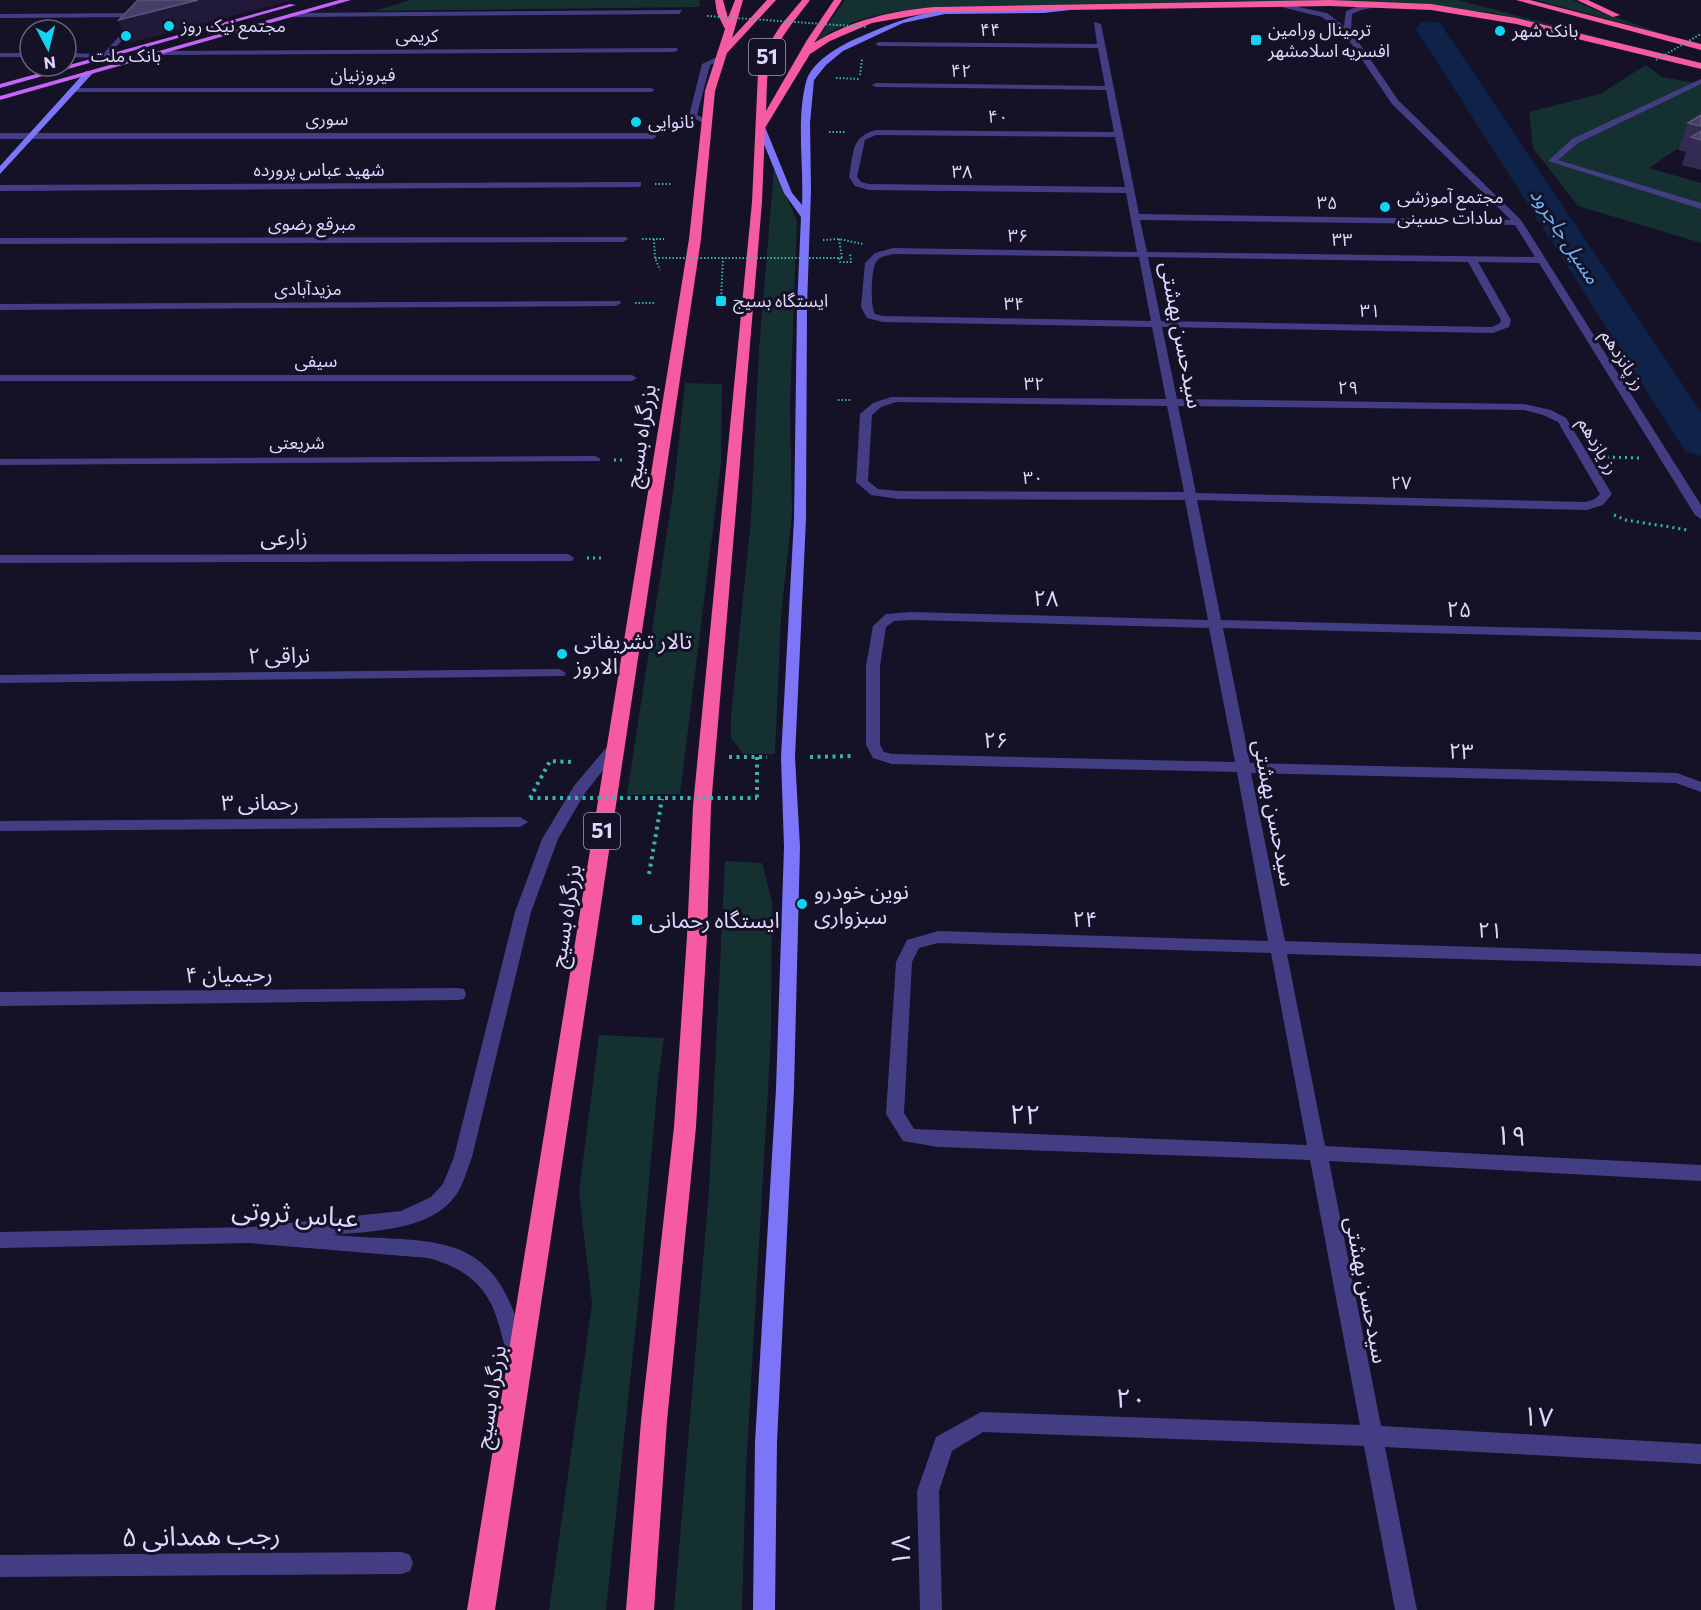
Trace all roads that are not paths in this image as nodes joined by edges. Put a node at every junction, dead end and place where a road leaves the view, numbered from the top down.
1 (157, 0) edge
2 (347, 0) edge
3 (719, 0) edge
4 (739, 0) edge
5 (772, 0) edge
6 (806, 0) edge
7 (838, 0) edge
8 (1520, 0) edge
9 (1581, 0) edge
10 (298, 3) dead end
11 (1275, 4) junction
12 (1384, 4) junction
13 (1082, 6) junction
14 (1508, 9) dead end
15 (679, 12) dead end
16 (143, 15) junction
17 (292, 15) junction
18 (0, 16) edge
19 (1097, 24) dead end
20 (729, 28) junction
21 (1347, 31) junction
22 (1701, 41) edge
23 (879, 44) road end
24 (1102, 46) junction
25 (1701, 47) edge
26 (674, 50) dead end
27 (807, 52) junction
28 (159, 53) junction
29 (0, 55) edge
30 (18, 55) edge
31 (78, 55) edge
32 (722, 55) junction
33 (105, 56) junction
34 (1701, 61) edge
35 (1701, 66) edge
36 (89, 73) junction
37 (1701, 81) edge
38 (876, 85) road end
39 (0, 86) edge
40 (1110, 88) junction
41 (75, 90) junction
42 (651, 90) dead end
43 (0, 98) edge
44 (761, 127) junction
45 (876, 132) joint
46 (1119, 135) junction
47 (0, 136) edge
48 (34, 136) junction
49 (653, 136) dead end
50 (0, 171) edge
51 (638, 184) dead end
52 (0, 188) edge
53 (1130, 190) junction
54 (1701, 206) edge
55 (806, 216) junction
56 (1136, 217) junction
57 (1518, 222) junction
58 (623, 239) dead end
59 (0, 242) edge
60 (1143, 254) junction
61 (1470, 259) junction
62 (1541, 260) junction
63 (616, 303) dead end
64 (0, 307) edge
65 (871, 316) joint
66 (1157, 323) junction
67 (0, 378) edge
68 (632, 378) dead end
69 (1172, 402) junction
70 (1524, 407) joint
71 (595, 459) dead end
72 (0, 462) edge
73 (875, 492) joint
74 (1191, 496) junction
75 (1587, 506) joint
76 (1701, 514) edge
77 (568, 558) dead end
78 (0, 559) edge
79 (1215, 623) junction
80 (880, 627) joint
81 (1701, 636) edge
82 (559, 673) dead end
83 (0, 679) edge
84 (616, 745) junction
85 (1243, 766) junction
86 (1701, 788) edge
87 (520, 822) dead end
88 (0, 826) edge
89 (1278, 946) junction
90 (1701, 960) edge
91 (904, 962) joint
92 (458, 994) dead end
93 (0, 999) edge
94 (1318, 1153) junction
95 (1701, 1173) edge
96 (252, 1235) junction
97 (0, 1240) edge
98 (519, 1364) junction
99 (1372, 1436) junction
100 (1701, 1454) edge
101 (928, 1491) joint
102 (402, 1563) dead end
103 (0, 1566) edge
104 (481, 1610) edge
105 (640, 1610) edge
106 (764, 1610) edge
107 (931, 1610) edge
108 (1406, 1610) edge

1 - 16 street
2 - 17 main road
3 - 20 highway
4 - 20 highway
5 - 32 highway, بزرگراه بسیج / 51
6 - 44 highway, 51
7 - 27 highway
8 - 25 highway
9 - 22 highway
10 - 33 main road
11 - 12 highway
11 - 13 highway
11 - 21 street
12 - 21 street
12 - 35 highway
13 - 27 highway
13 - 55 main road
14 - 34 highway
15 - 17 street
16 - 18 street
16 - 33 street
17 - 28 main road
19 - 24 street, سیدحسن بهشتی
20 - 32 highway
21 - 57 street, رز پانزدهم
23 - 24 street, ۴۴
24 - 40 street, سیدحسن بهشتی
26 - 28 street, کریمی
27 - 44 highway
28 - 36 main road
29 - 30 street
31 - 33 street
32 - 84 highway, بزرگراه بسیج / 51
33 - 36 main road
33 - 39 main road
36 - 41 main road
36 - 43 main road
37 - 54 street
38 - 40 street, ۴۲
40 - 46 street, سیدحسن بهشتی
41 - 42 street, فیروزنیان
41 - 48 main road
44 - 55 main road
44 - 105 highway, 51
45 - 46 street, ۴۰
45 - 53 street, ۳۸
46 - 53 street, سیدحسن بهشتی
47 - 48 street, سوری
48 - 49 street, سوری
48 - 50 main road
51 - 52 street, شهید عباس پرورده
53 - 56 street, سیدحسن بهشتی
55 - 106 main road
56 - 57 street, ۳۵
56 - 60 street, سیدحسن بهشتی
57 - 62 street, رز پانزدهم
58 - 59 street, مبرقع رضوی
60 - 61 street, ۳۳
60 - 65 street, ۳۶
60 - 66 street, سیدحسن بهشتی
61 - 62 street, ۳۳
61 - 66 street, ۳۱
62 - 76 street, رز پانزدهم
63 - 64 street, مزیدآبادی
65 - 66 street, ۳۴
66 - 69 street, سیدحسن بهشتی
67 - 68 street, سیفی
69 - 70 street, ۲۹
69 - 73 street, ۳۲
69 - 74 street, سیدحسن بهشتی
70 - 75 street, رز یازدهم
71 - 72 street, شریعتی
73 - 74 street, ۳۰
74 - 75 street, ۲۷
74 - 79 street, سیدحسن بهشتی
77 - 78 street, زارعی
79 - 80 street, ۲۸
79 - 81 street, ۲۵
79 - 85 street, سیدحسن بهشتی
80 - 85 street, ۲۶
82 - 83 street, نراقی ۲
84 - 96 street
84 - 98 highway, بزرگراه بسیج / 51
85 - 86 street, ۲۳
85 - 89 street, سیدحسن بهشتی
87 - 88 street, رحمانی ۳
89 - 90 street, ۲۱
89 - 91 street, ۲۴
89 - 94 street, سیدحسن بهشتی
91 - 94 street, ۲۲
92 - 93 street, رحیمیان ۴
94 - 95 street, ۱۹
94 - 99 street, سیدحسن بهشتی
96 - 97 street, عباس ثروتی
96 - 98 street, عباس ثروتی
98 - 104 highway, بزرگراه بسیج / 51
99 - 100 street, ۱۷
99 - 101 street, ۲۰
99 - 108 street, سیدحسن بهشتی
101 - 107 street, ۱۸
102 - 103 street, رجب همدانی ۵

